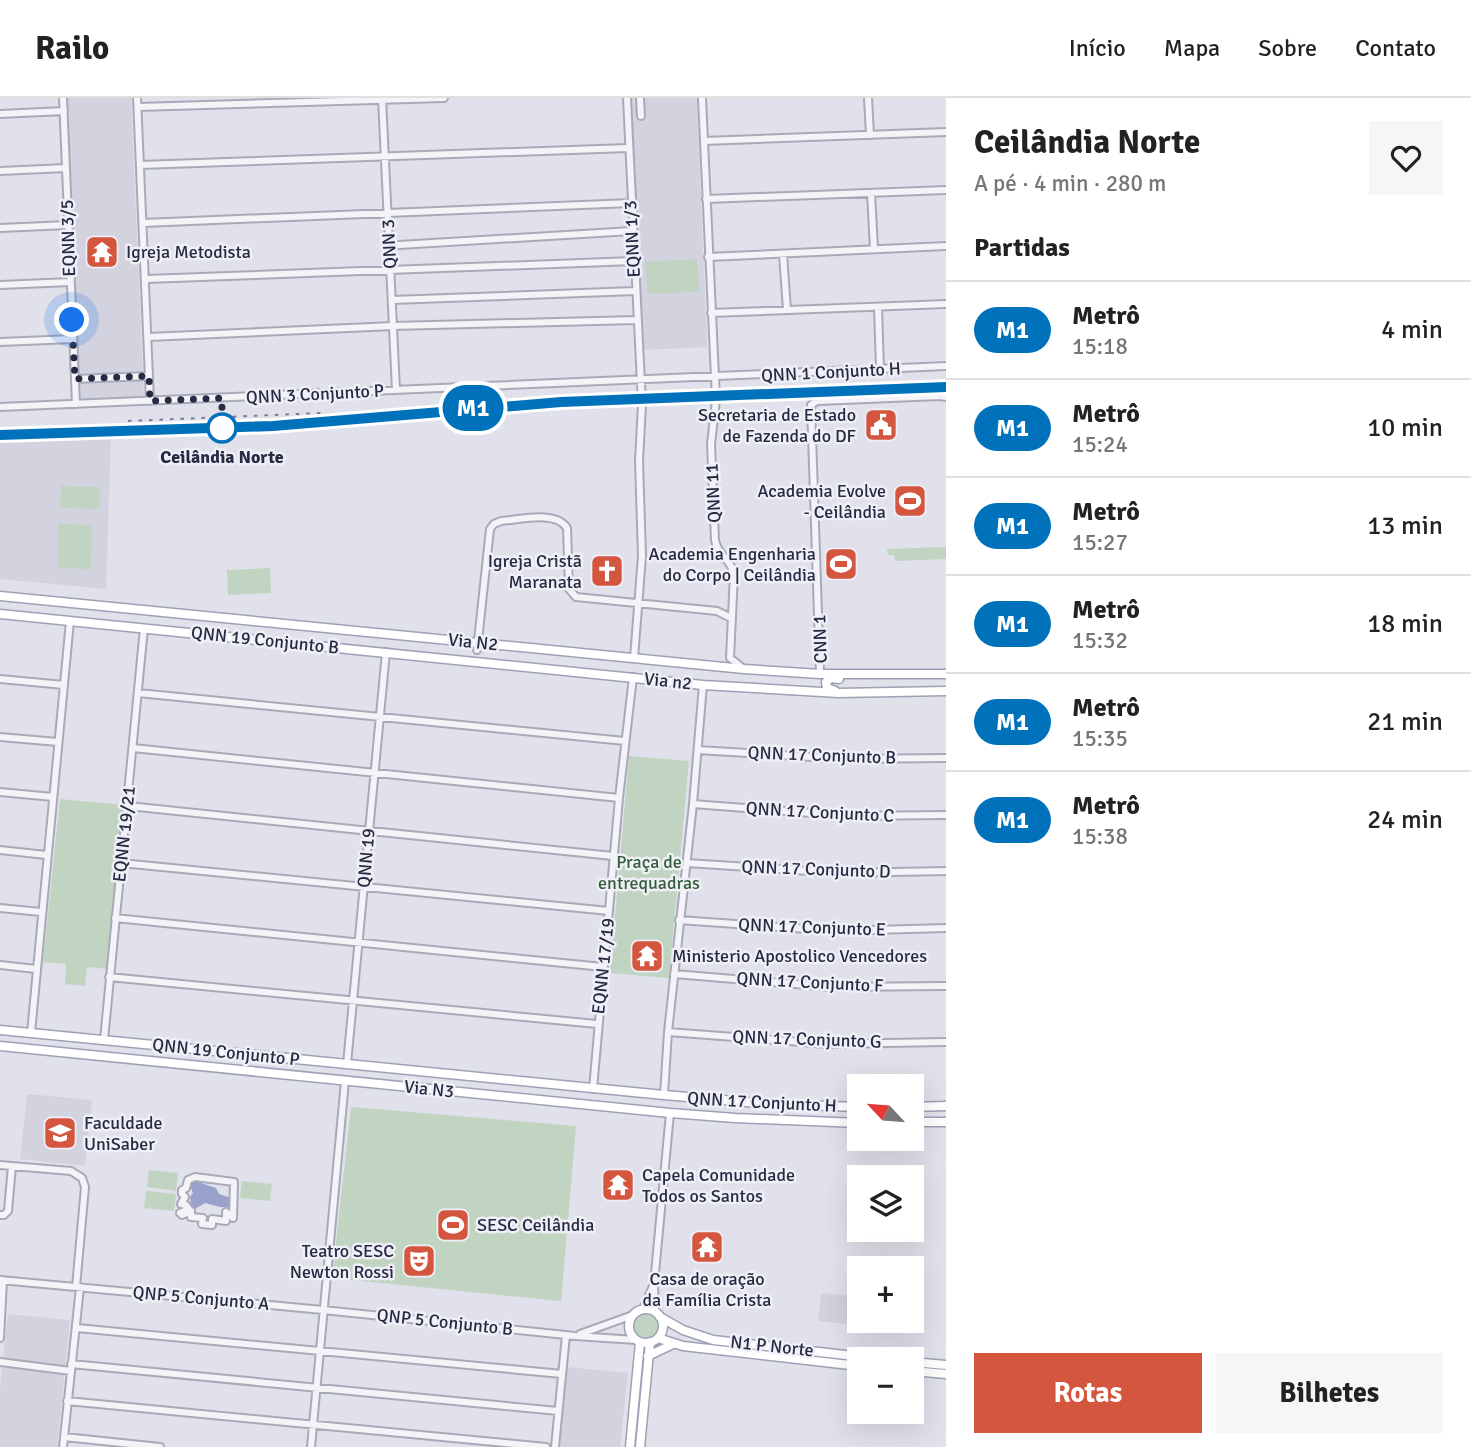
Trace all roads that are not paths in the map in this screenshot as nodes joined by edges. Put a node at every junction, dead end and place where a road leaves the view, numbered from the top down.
1 (63, 98) edge
2 (137, 98) edge
3 (444, 98) edge
4 (626, 98) edge
5 (640, 98) edge
6 (702, 98) edge
7 (868, 98) edge
8 (382, 99) edge
9 (138, 107) junction
10 (64, 111) junction
11 (0, 114) edge
12 (641, 116) dead end
13 (946, 132) edge
14 (870, 135) junction
15 (704, 141) junction
16 (628, 148) junction
17 (385, 156) junction
18 (140, 165) junction
19 (66, 168) junction
20 (0, 171) edge
21 (946, 190) edge
22 (871, 193) junction
23 (706, 199) junction
24 (631, 203) junction
25 (388, 213) junction
26 (143, 223) junction
27 (68, 225) junction
28 (0, 228) edge
29 (632, 231) junction
30 (399, 245) dead end
31 (946, 246) edge
32 (874, 249) junction
33 (783, 254) junction
34 (708, 257) junction
35 (634, 261) junction
36 (391, 269) junction
37 (146, 279) junction
38 (70, 282) junction
39 (0, 285) edge
40 (635, 292) junction
41 (392, 300) junction
42 (946, 304) edge
43 (878, 307) junction
44 (787, 310) junction
45 (711, 313) junction
46 (636, 320) junction
47 (393, 326) junction
48 (148, 337) junction
49 (72, 338) junction
50 (0, 342) edge
51 (946, 366) edge
52 (880, 369) junction
53 (149, 376) junction
54 (715, 377) junction
55 (75, 379) junction
56 (640, 379) junction
57 (396, 390) junction
58 (946, 397) edge
59 (150, 401) junction
60 (76, 404) junction
61 (0, 407) edge
62 (0, 598) edge
63 (639, 604) junction
64 (0, 614) edge
65 (223, 618) junction
66 (731, 618) junction
67 (69, 621) junction
68 (144, 628) junction
69 (155, 629) junction
70 (327, 629) junction
71 (260, 639) junction
72 (456, 641) junction
73 (478, 646) junction
74 (388, 653) junction
75 (634, 658) junction
76 (487, 662) junction
77 (744, 669) junction
78 (806, 673) junction
79 (820, 674) junction
80 (946, 674) edge
81 (901, 675) junction
82 (633, 677) junction
83 (0, 679) edge
84 (703, 684) junction
85 (64, 685) junction
86 (739, 687) junction
87 (946, 691) edge
88 (138, 693) junction
89 (839, 693) junction
90 (381, 716) junction
91 (0, 737) edge
92 (625, 741) junction
93 (58, 743) junction
94 (133, 748) junction
95 (698, 750) junction
96 (946, 758) edge
97 (375, 773) junction
98 (0, 792) edge
99 (53, 797) junction
100 (619, 798) junction
101 (693, 804) junction
102 (128, 806) junction
103 (946, 815) edge
104 (368, 831) junction
105 (0, 850) edge
106 (46, 855) junction
107 (613, 856) junction
108 (121, 863) junction
109 (687, 863) junction
110 (946, 871) edge
111 (364, 886) junction
112 (0, 908) edge
113 (609, 911) junction
114 (41, 912) junction
115 (115, 919) junction
116 (679, 920) junction
117 (946, 928) edge
118 (359, 944) junction
119 (0, 965) edge
120 (603, 967) junction
121 (36, 969) junction
122 (674, 974) junction
123 (109, 977) junction
124 (946, 986) edge
125 (354, 999) junction
126 (597, 1024) junction
127 (0, 1032) edge
128 (28, 1032) junction
129 (668, 1032) junction
130 (104, 1040) junction
131 (946, 1042) edge
132 (0, 1046) edge
133 (194, 1049) junction
134 (276, 1057) junction
135 (125, 1059) junction
136 (347, 1064) junction
137 (213, 1067) junction
138 (478, 1077) junction
139 (345, 1081) junction
140 (361, 1083) junction
141 (593, 1089) junction
142 (611, 1090) junction
143 (664, 1095) junction
144 (496, 1096) junction
145 (810, 1106) junction
146 (946, 1106) edge
147 (924, 1107) edge
148 (847, 1108) edge
149 (847, 1110) edge
150 (670, 1113) junction
151 (735, 1118) junction
152 (924, 1122) edge
153 (946, 1122) edge
154 (829, 1123) junction
155 (847, 1123) edge
156 (0, 1165) edge
157 (12, 1166) junction
158 (0, 1215) edge
159 (202, 1224) joint
160 (2, 1280) edge
161 (654, 1284) junction
162 (78, 1287) junction
163 (643, 1309) junction
164 (323, 1310) junction
165 (658, 1314) junction
166 (633, 1315) junction
167 (0, 1320) edge
168 (77, 1328) junction
169 (566, 1335) junction
170 (575, 1336) junction
171 (0, 1338) edge
172 (654, 1340) junction
173 (638, 1341) junction
174 (673, 1344) junction
175 (319, 1352) junction
176 (847, 1355) edge
177 (648, 1356) junction
178 (0, 1363) edge
179 (924, 1363) edge
180 (847, 1365) edge
181 (946, 1365) edge
182 (71, 1368) junction
183 (924, 1372) edge
184 (562, 1374) junction
185 (946, 1374) edge
186 (316, 1388) junction
187 (67, 1401) junction
188 (558, 1411) junction
189 (313, 1424) junction
190 (64, 1437) junction
191 (63, 1447) edge
192 (160, 1447) edge
193 (311, 1447) edge
194 (547, 1447) edge
195 (555, 1447) edge
196 (630, 1447) edge
197 (640, 1447) edge

1 - 10 street, EQNN 3/5
2 - 9 street
3 - 8 street
4 - 16 street, EQNN 1/3
5 - 12 street
6 - 15 street
7 - 14 street
8 - 9 street
8 - 17 street, QNN 3
9 - 18 street
10 - 11 street
10 - 19 street, EQNN 3/5
13 - 14 street
14 - 15 street
15 - 23 street
16 - 17 street
16 - 24 street, EQNN 1/3
17 - 18 street
17 - 25 street, QNN 3
18 - 26 street
19 - 20 street
19 - 27 street, EQNN 3/5
21 - 22 street
22 - 23 street
22 - 32 street
23 - 34 street
24 - 25 street
24 - 29 street, EQNN 1/3
25 - 26 street
25 - 36 street, QNN 3
26 - 37 street
27 - 28 street
27 - 38 street, EQNN 3/5
29 - 30 street
29 - 35 street, EQNN 1/3
31 - 32 street
32 - 33 street
33 - 34 street
33 - 44 street
34 - 45 street
35 - 36 street
35 - 40 street, EQNN 1/3
36 - 37 street
36 - 41 street, QNN 3
37 - 48 street
38 - 39 street
38 - 49 street, EQNN 3/5
40 - 41 street
40 - 46 street, EQNN 1/3
41 - 47 street, QNN 3
42 - 43 street
43 - 44 street
43 - 52 street
44 - 45 street
45 - 54 street
46 - 47 street
46 - 56 street, EQNN 1/3
47 - 48 street
47 - 57 street, QNN 3
48 - 53 street
49 - 50 street
49 - 55 street, EQNN 3/5
51 - 52 street, QNN 1 Conjunto H
52 - 54 street, QNN 1 Conjunto H
53 - 55 street
53 - 59 street
54 - 56 street
54 - 66 street, QNN 11
55 - 60 street, EQNN 3/5
56 - 57 street, QNN 3 Conjunto P
56 - 63 street, EQNN 1/3
57 - 59 street, QNN 3 Conjunto P
58 - 79 street, CNN 1
59 - 60 street, QNN 3 Conjunto P
60 - 61 street, QNN 3 Conjunto P
62 - 65 main road, Via N2
63 - 66 street
63 - 73 street
63 - 75 street, EQNN 1/3
64 - 67 main road
65 - 69 main road
65 - 70 main road, Via N2
66 - 77 street, QNN 11
67 - 68 main road
67 - 85 street
68 - 69 main road, QNN 19 Conjunto B
68 - 88 street, EQNN 19/21
69 - 71 main road, QNN 19 Conjunto B
70 - 71 main road
70 - 72 main road, Via N2
71 - 74 main road, QNN 19 Conjunto B
72 - 73 main road, Via N2
72 - 74 main road
73 - 75 main road, Via N2
73 - 76 main road
74 - 76 main road, Via n2
74 - 90 street, QNN 19
75 - 77 main road, Via N2
76 - 82 main road, Via n2
77 - 78 main road, Via N2
78 - 79 main road, Via N2
78 - 86 main road
79 - 81 main road, Via N2
80 - 81 main road, Via N2
81 - 89 main road
82 - 84 main road, Via n2
82 - 92 street, EQNN 17/19
83 - 85 street
84 - 86 main road, Via N2
84 - 95 street
85 - 93 street
86 - 89 main road, Via N2
87 - 89 main road, Via N2
88 - 90 street
88 - 94 street, EQNN 19/21
90 - 92 street
90 - 97 street, QNN 19
91 - 93 street
92 - 100 street, EQNN 17/19
93 - 99 street
94 - 97 street
94 - 102 street, EQNN 19/21
95 - 96 street, QNN 17 Conjunto B
95 - 101 street
97 - 100 street
97 - 104 street, QNN 19
98 - 99 street
99 - 106 street
100 - 107 street, EQNN 17/19
101 - 103 street, QNN 17 Conjunto C
101 - 109 street
102 - 104 street
102 - 108 street, EQNN 19/21
104 - 107 street
104 - 111 street, QNN 19
105 - 106 street
106 - 114 street
107 - 113 street, EQNN 17/19
108 - 111 street
108 - 115 street, EQNN 19/21
109 - 110 street, QNN 17 Conjunto D
109 - 116 street
111 - 113 street
111 - 118 street, QNN 19
112 - 114 street
113 - 120 street, EQNN 17/19
114 - 121 street
115 - 118 street
115 - 123 street, EQNN 19/21
116 - 117 street, QNN 17 Conjunto E
116 - 122 street
118 - 120 street
118 - 125 street, QNN 19
119 - 121 street
120 - 126 street, EQNN 17/19
121 - 128 street
122 - 124 street, QNN 17 Conjunto F
122 - 129 street
123 - 125 street
123 - 130 street, EQNN 19/21
125 - 126 street
125 - 136 street, QNN 19
126 - 141 street, EQNN 17/19
127 - 128 main road
128 - 130 main road
129 - 131 street, QNN 17 Conjunto G
129 - 143 street
130 - 133 main road, QNN 19 Conjunto P
132 - 135 main road, Via N3
133 - 134 main road, QNN 19 Conjunto P
133 - 135 main road
134 - 136 main road, QNN 19 Conjunto P
134 - 137 main road
135 - 137 main road, Via N3
136 - 138 main road, QNN 19 Conjunto P
137 - 139 main road, Via N3
138 - 140 main road
138 - 141 main road, QNN 19 Conjunto P
139 - 140 main road, Via N3
139 - 164 street
140 - 144 main road, Via N3
141 - 142 main road
142 - 143 main road
142 - 144 main road
143 - 145 main road, QNN 17 Conjunto H
144 - 150 main road, Via N3
145 - 148 main road, QNN 17 Conjunto H
145 - 151 main road
146 - 147 main road
149 - 154 main road
150 - 151 main road, Via N3
150 - 161 street
151 - 154 main road, Via N3
152 - 153 main road
154 - 155 main road, Via N3
156 - 157 street
157 - 158 street
157 - 162 street
159 - 159 street
160 - 162 street
160 - 167 street
161 - 163 street
161 - 165 street
162 - 164 street, QNP 5 Conjunto A
162 - 168 street
163 - 165 main road
163 - 166 main road
164 - 169 street, QNP 5 Conjunto B
164 - 175 street
165 - 172 main road
165 - 176 main road, N1 P Norte
166 - 170 street
166 - 173 main road
167 - 171 street
168 - 175 street
168 - 182 street
169 - 170 street
169 - 184 street
170 - 173 street
172 - 173 main road
172 - 174 main road, N1 P Norte
172 - 177 main road
173 - 196 main road
174 - 177 main road
174 - 180 main road, N1 P Norte
175 - 184 street
175 - 186 street
177 - 197 main road
178 - 182 street
179 - 181 main road
182 - 186 street
182 - 187 street
183 - 185 main road
184 - 188 street
186 - 188 street
186 - 189 street
187 - 189 street
187 - 190 street
188 - 195 street
189 - 193 street
189 - 194 street
190 - 191 street
190 - 192 street

